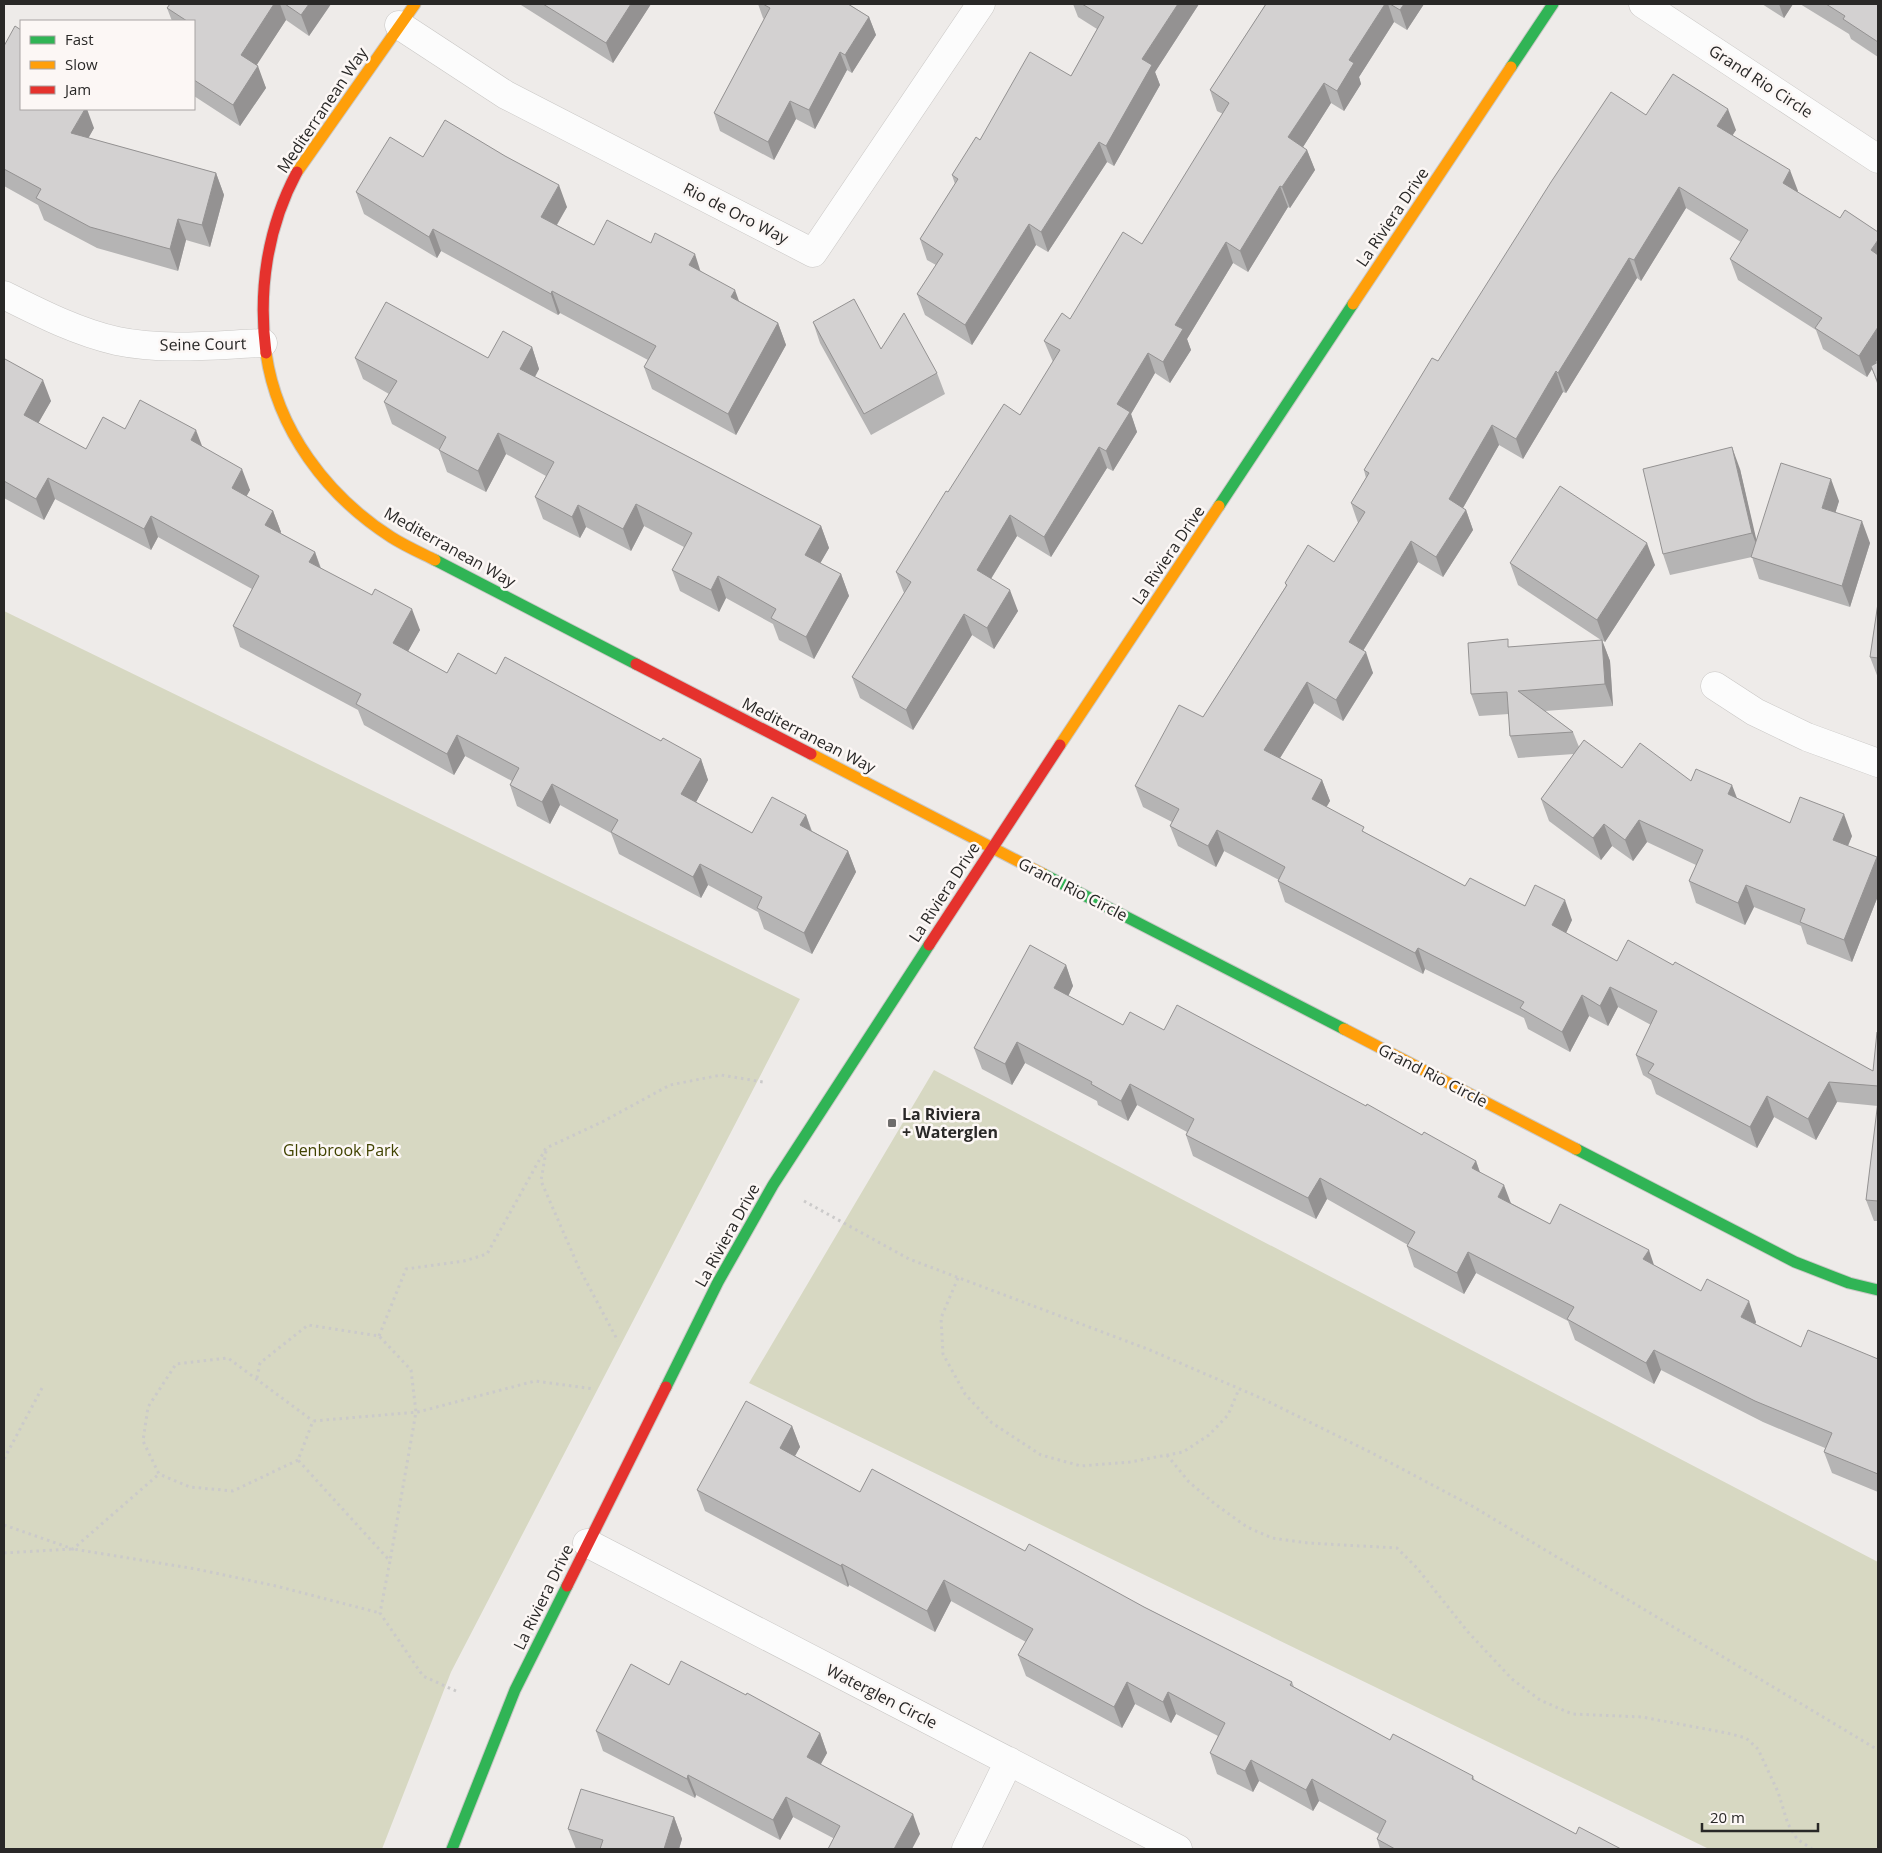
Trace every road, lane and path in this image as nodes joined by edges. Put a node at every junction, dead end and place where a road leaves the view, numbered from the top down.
1 (415, 4) edge
2 (981, 4) edge
3 (1553, 4) edge
4 (1643, 4) edge
5 (399, 25) junction
6 (1878, 159) edge
7 (4, 295) edge
8 (263, 343) junction
9 (1715, 686) dead end
10 (1878, 763) edge
11 (992, 848) junction
12 (763, 1082) dead end
13 (546, 1148) junction
14 (773, 1185) junction
15 (958, 1278) junction
16 (1878, 1290) edge
17 (379, 1336) junction
18 (618, 1341) dead end
19 (257, 1378) junction
20 (42, 1388) dead end
21 (1239, 1388) junction
22 (594, 1389) dead end
23 (416, 1412) junction
24 (313, 1421) junction
25 (1167, 1455) junction
26 (4, 1459) edge
27 (298, 1460) junction
28 (159, 1474) junction
29 (4, 1526) edge
30 (587, 1543) junction
31 (73, 1549) junction
32 (4, 1553) edge
33 (390, 1561) junction
34 (380, 1613) junction
35 (456, 1691) dead end
36 (1878, 1750) edge
37 (1009, 1761) junction
38 (452, 1849) edge
39 (966, 1849) edge
40 (1178, 1849) edge
41 (1812, 1849) edge

1 - 5 street, Mediterranean Way
2 - 5 street, Rio de Oro Way
3 - 11 street, La Riviera Drive
4 - 6 street, Grand Rio Circle
5 - 8 street, Mediterranean Way
7 - 8 street, Seine Court
8 - 11 street, Mediterranean Way
9 - 10 street
11 - 14 street, La Riviera Drive
11 - 16 street, Grand Rio Circle
12 - 13 path
13 - 17 path
13 - 18 path
14 - 15 path
14 - 30 street, La Riviera Drive
15 - 21 path
15 - 25 path
17 - 19 path
17 - 23 path
19 - 24 path
19 - 28 path
20 - 26 path
21 - 25 path
21 - 36 path
22 - 23 path
23 - 24 path
23 - 33 path
24 - 27 path
25 - 41 path
27 - 28 path
27 - 33 path
28 - 31 path
29 - 31 path
30 - 37 street, Waterglen Circle
30 - 38 street, La Riviera Drive
31 - 32 path
31 - 34 path
33 - 34 path
34 - 35 path
37 - 39 street
37 - 40 street, Waterglen Circle

